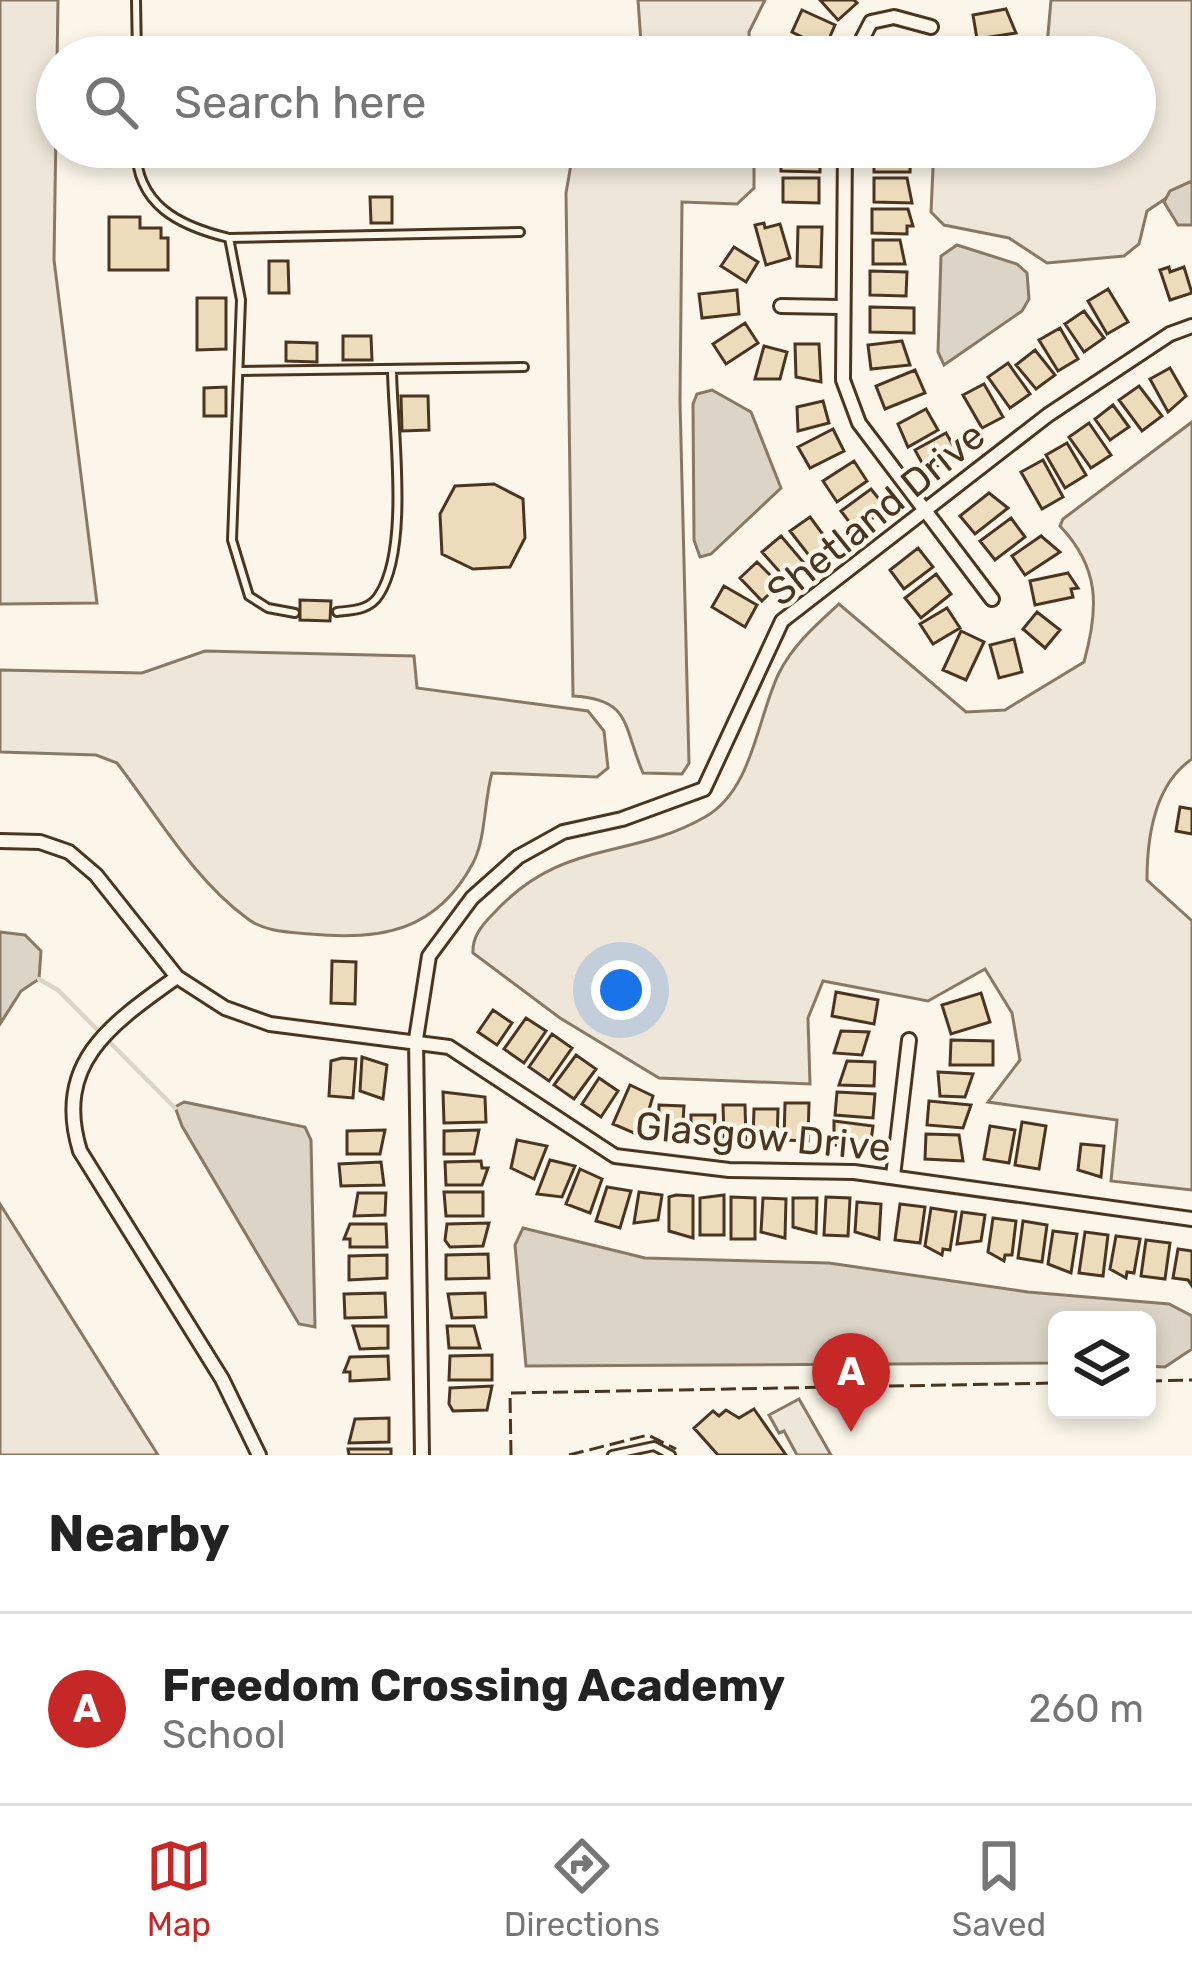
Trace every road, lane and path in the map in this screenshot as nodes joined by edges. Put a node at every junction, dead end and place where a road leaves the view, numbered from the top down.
1 (136, 0) edge
2 (931, 27) dead end
3 (137, 36) edge
4 (864, 36) edge
5 (136, 168) edge
6 (844, 168) edge
7 (520, 232) dead end
8 (229, 238) junction
9 (781, 306) dead end
10 (840, 307) junction
11 (1192, 326) edge
12 (524, 367) dead end
13 (240, 370) junction
14 (392, 371) junction
15 (926, 513) junction
16 (992, 599) dead end
17 (337, 612) dead end
18 (295, 613) dead end
19 (0, 841) edge
20 (177, 977) junction
21 (416, 1039) junction
22 (909, 1040) dead end
23 (893, 1177) junction
24 (1192, 1219) edge
25 (638, 1451) edge
26 (259, 1455) edge
27 (422, 1455) edge
28 (612, 1455) edge
29 (671, 1455) edge

1 - 3 lane
2 - 4 street
5 - 8 lane
6 - 10 street
7 - 8 lane
8 - 13 lane
9 - 10 street
10 - 15 street
11 - 15 street, Shetland Drive
12 - 14 lane
13 - 14 lane
13 - 18 lane
14 - 17 lane
15 - 16 street
15 - 21 street, Shetland Drive
19 - 20 street, Glasgow Drive
20 - 21 street, Glasgow Drive
20 - 26 street
21 - 23 street, Glasgow Drive
21 - 27 street, Shetland Drive
22 - 23 street
23 - 24 street, Glasgow Drive
25 - 28 lane
25 - 29 lane

